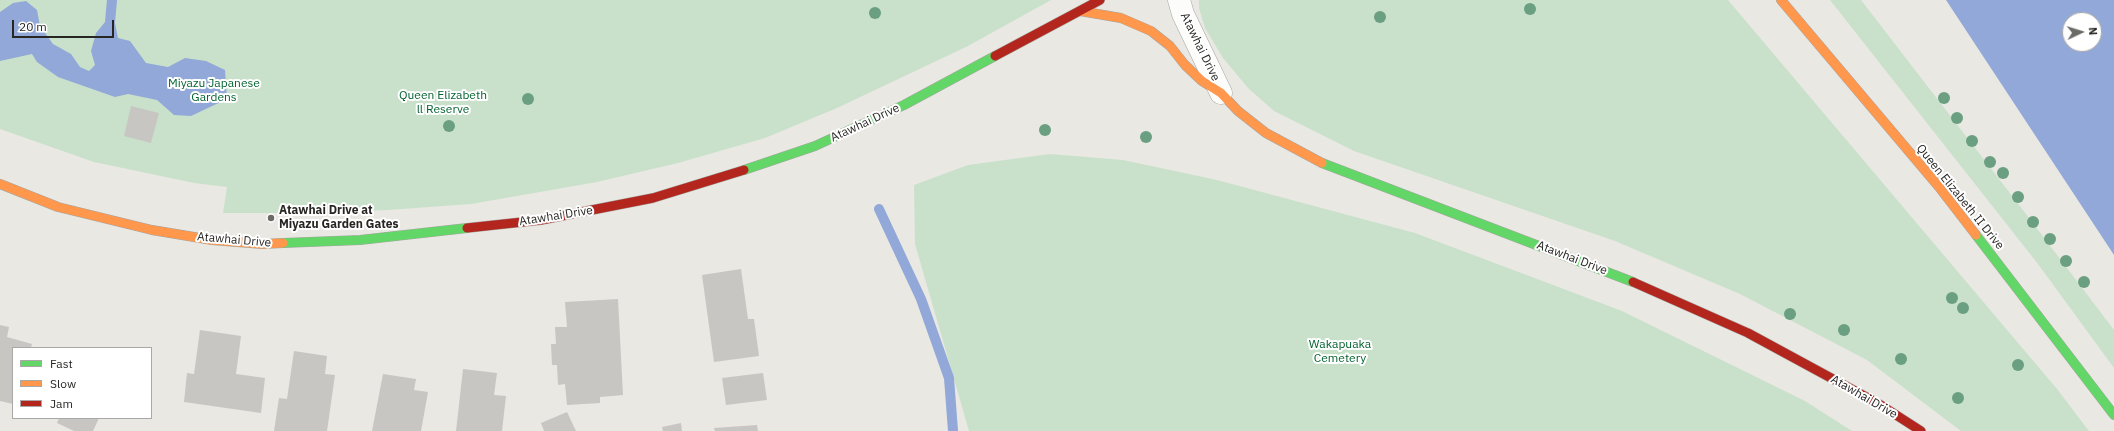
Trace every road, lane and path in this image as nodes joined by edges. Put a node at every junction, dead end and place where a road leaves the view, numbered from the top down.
1 (1100, 0) edge
2 (1179, 0) edge
3 (1781, 0) edge
4 (1080, 11) junction
5 (1221, 93) junction
6 (0, 184) edge
7 (2114, 415) edge
8 (1921, 431) edge

1 - 4 main road, Atawhai Drive
2 - 5 street, Atawhai Drive
3 - 7 main road, Queen Elizabeth II Drive
4 - 5 main road, Atawhai Drive
4 - 6 main road, Atawhai Drive
5 - 8 main road, Atawhai Drive

